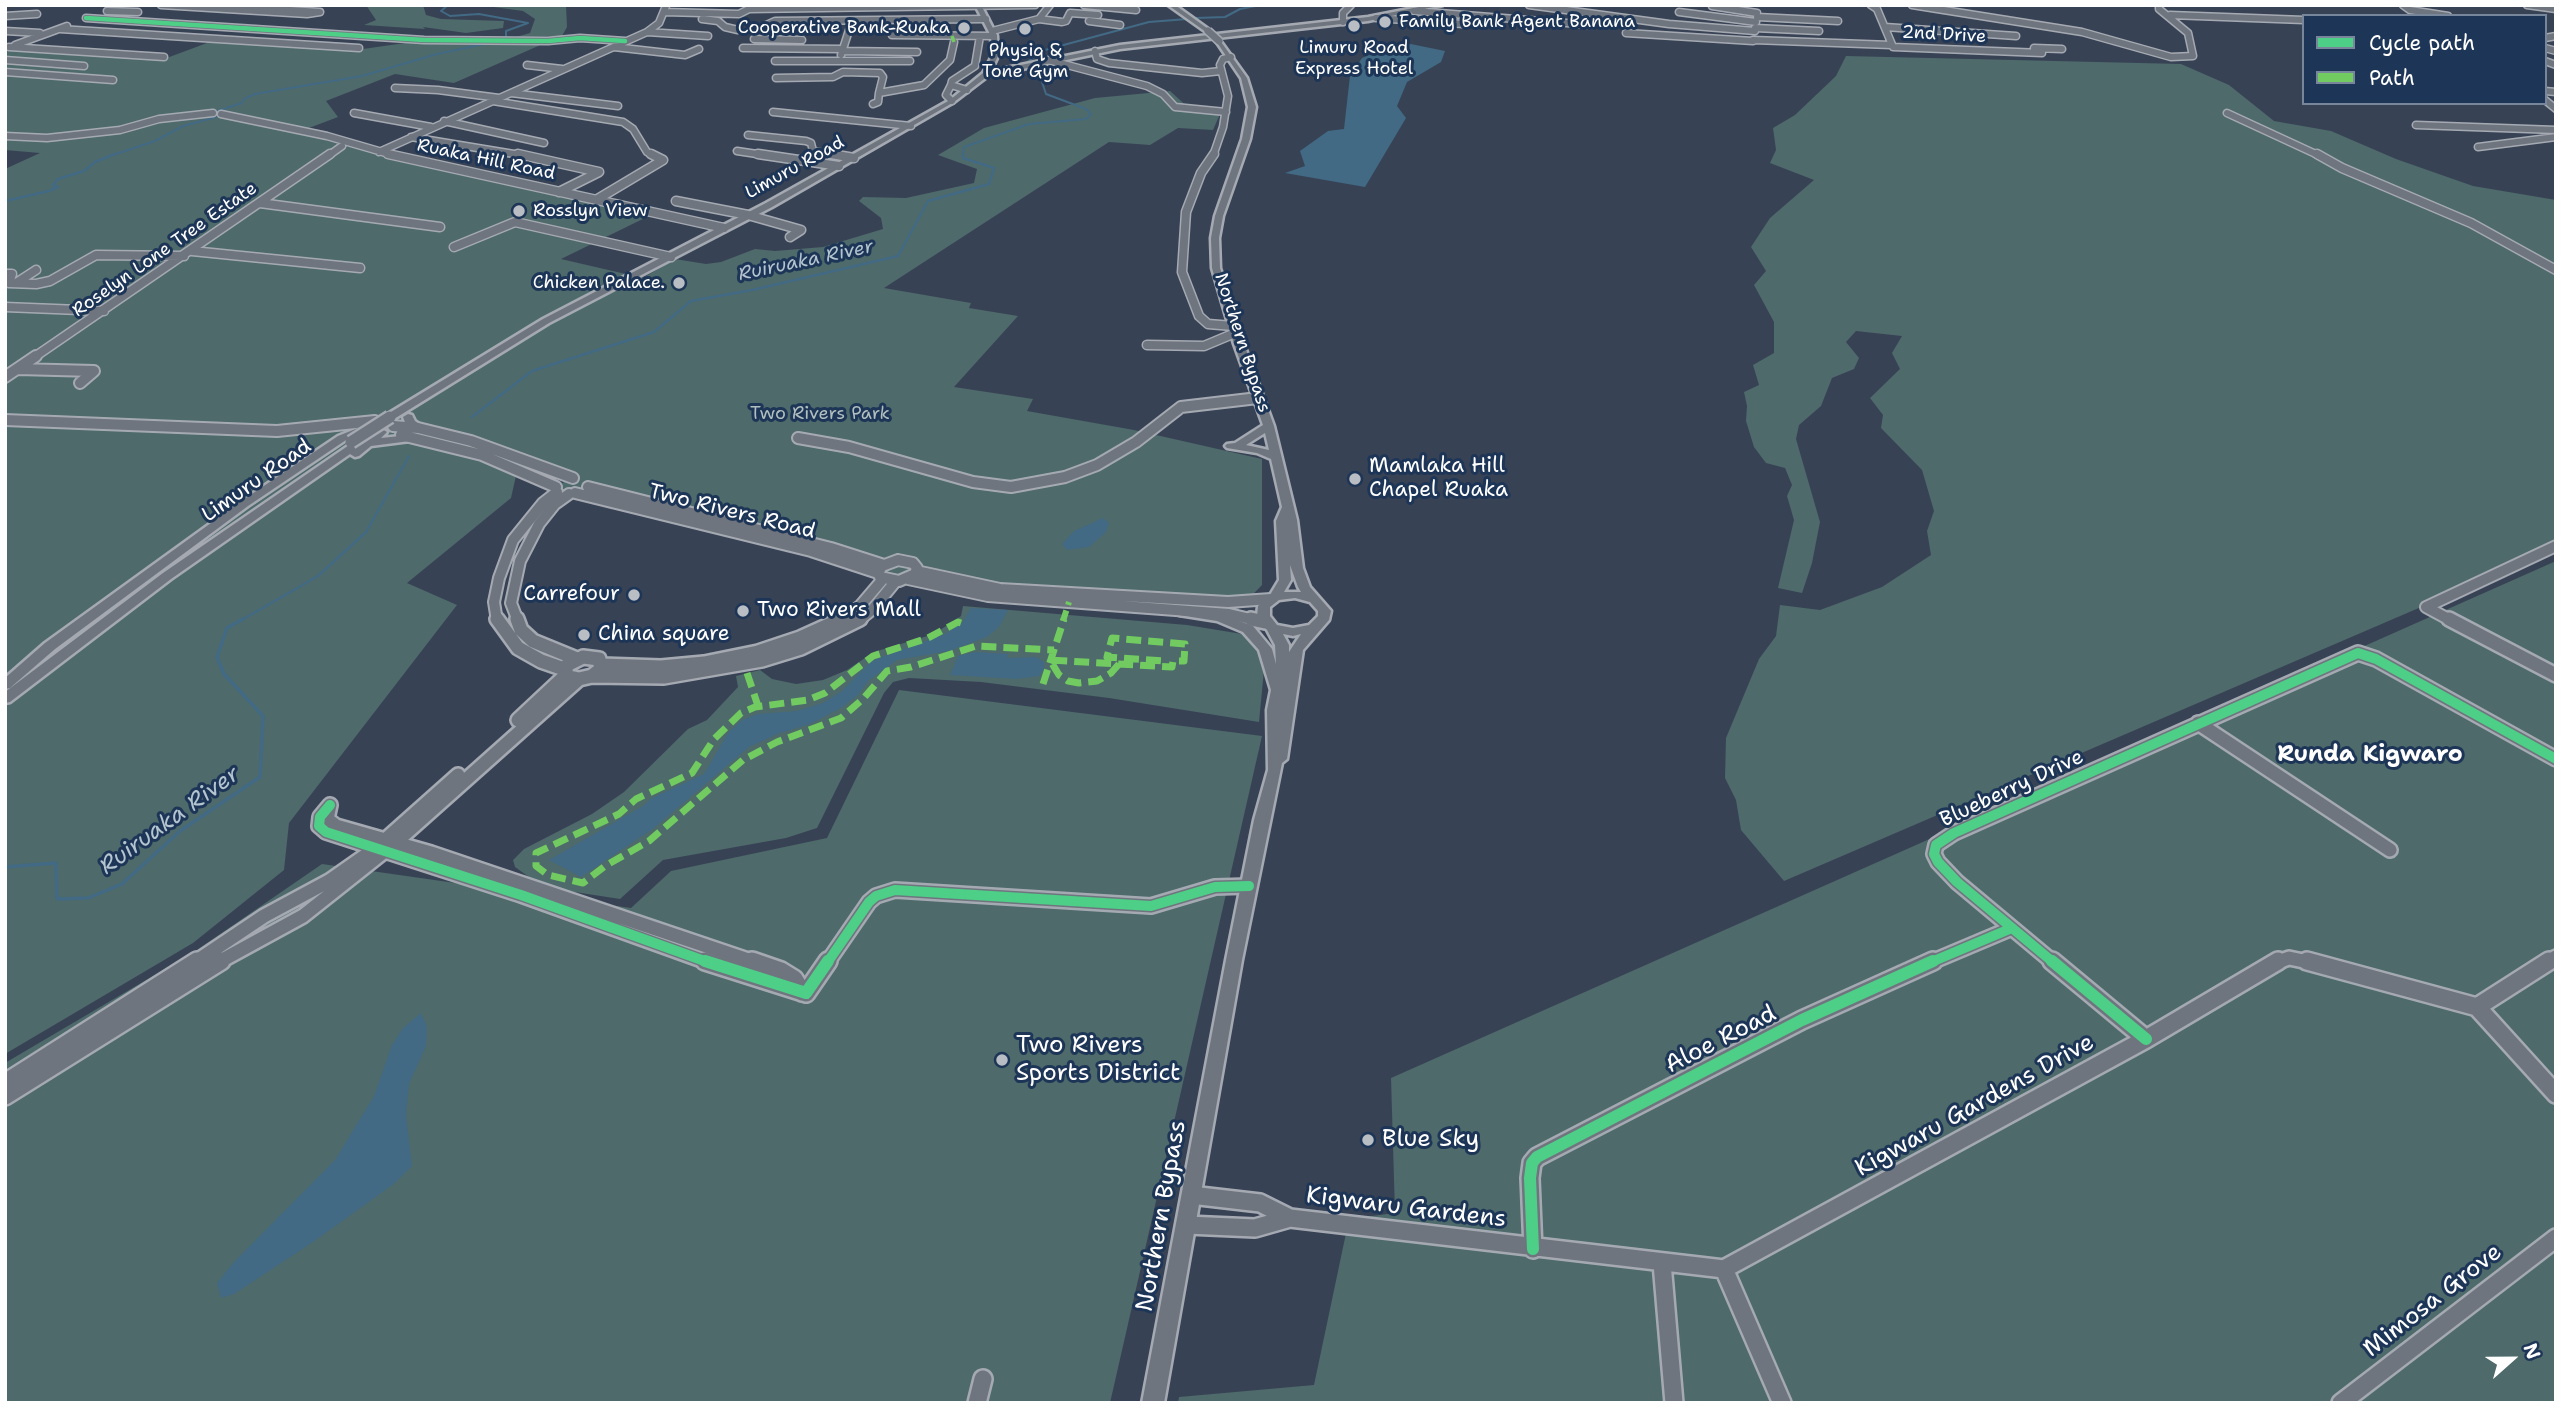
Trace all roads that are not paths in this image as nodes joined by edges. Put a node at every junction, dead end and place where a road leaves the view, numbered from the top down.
1 (122, 5) edge
2 (161, 5) edge
3 (214, 5) edge
4 (1035, 5) edge
5 (1050, 5) edge
6 (1082, 5) edge
7 (1171, 5) edge
8 (1350, 5) edge
9 (1440, 5) edge
10 (1528, 5) edge
11 (1737, 5) edge
12 (1871, 5) edge
13 (1912, 5) edge
14 (2160, 5) edge
15 (2403, 5) edge
16 (2527, 5) edge
17 (978, 6) edge
18 (1712, 6) edge
19 (750, 7) edge
20 (2556, 9) edge
21 (107, 10) junction
22 (1136, 10) dead end
23 (664, 11) edge
24 (1414, 11) junction
25 (1679, 12) dead end
26 (147, 13) dead end
27 (37, 14) dead end
28 (2435, 14) edge
29 (1098, 15) dead end
30 (2170, 15) junction
31 (5, 16) edge
32 (212, 16) dead end
33 (86, 18) junction
34 (1376, 18) junction
35 (986, 19) junction
36 (1039, 19) junction
37 (1068, 19) junction
38 (1756, 19) edge
39 (274, 20) dead end
40 (2302, 20) edge
41 (852, 21) junction
42 (1343, 22) junction
43 (1838, 22) dead end
44 (1467, 24) dead end
45 (1121, 25) dead end
46 (1592, 25) dead end
47 (821, 26) dead end
48 (1505, 27) dead end
49 (1885, 27) junction
50 (760, 28) dead end
51 (847, 28) junction
52 (1531, 28) dead end
53 (60, 29) junction
54 (1820, 29) dead end
55 (738, 30) dead end
56 (5, 31) edge
57 (647, 32) junction
58 (993, 33) junction
59 (1626, 33) dead end
60 (46, 34) junction
61 (892, 35) dead end
62 (708, 36) dead end
63 (980, 36) junction
64 (2016, 36) dead end
65 (754, 39) dead end
66 (953, 39) junction
67 (805, 40) dead end
68 (831, 40) dead end
69 (844, 40) junction
70 (625, 41) junction
71 (1753, 41) junction
72 (1891, 43) junction
73 (996, 45) junction
74 (978, 46) junction
75 (613, 47) junction
76 (7, 48) edge
77 (359, 48) dead end
78 (743, 48) dead end
79 (699, 49) dead end
80 (2062, 49) dead end
81 (842, 50) junction
82 (1095, 51) junction
83 (917, 52) dead end
84 (2042, 53) dead end
85 (164, 57) dead end
86 (1231, 57) junction
87 (1048, 60) junction
88 (5, 61) edge
89 (775, 61) dead end
90 (910, 61) dead end
91 (838, 63) junction
92 (527, 65) dead end
93 (84, 66) dead end
94 (1221, 67) junction
95 (1238, 67) junction
96 (562, 69) junction
97 (1018, 69) junction
98 (989, 70) junction
99 (5, 72) edge
100 (776, 78) dead end
101 (930, 79) junction
102 (113, 80) dead end
103 (1226, 81) junction
104 (1245, 81) junction
105 (951, 83) junction
106 (396, 88) dead end
107 (967, 90) junction
108 (511, 93) junction
109 (879, 93) junction
110 (496, 99) junction
111 (952, 101) junction
112 (873, 104) dead end
113 (618, 106) dead end
114 (773, 112) dead end
115 (1226, 112) junction
116 (354, 113) dead end
117 (2227, 113) dead end
118 (444, 121) junction
119 (2416, 125) dead end
120 (911, 126) junction
121 (432, 127) junction
122 (2556, 130) edge
123 (748, 135) dead end
124 (5, 136) edge
125 (410, 137) junction
126 (2556, 138) edge
127 (544, 143) dead end
128 (342, 146) dead end
129 (2477, 147) dead end
130 (737, 151) dead end
131 (379, 152) junction
132 (854, 158) junction
133 (839, 166) junction
134 (559, 192) junction
135 (596, 200) junction
136 (677, 201) dead end
137 (260, 203) junction
138 (748, 215) junction
139 (515, 222) joint
140 (440, 227) dead end
141 (724, 228) junction
142 (790, 237) dead end
143 (454, 247) dead end
144 (188, 253) junction
145 (671, 257) junction
146 (360, 268) dead end
147 (36, 270) dead end
148 (2556, 270) edge
149 (5, 274) edge
150 (16, 283) junction
151 (615, 287) junction
152 (5, 307) edge
153 (104, 311) junction
154 (546, 321) junction
155 (1234, 330) junction
156 (1147, 345) dead end
157 (17, 369) junction
158 (5, 377) edge
159 (80, 383) dead end
160 (1258, 398) junction
161 (5, 420) edge
162 (391, 423) junction
163 (1269, 426) junction
164 (416, 435) junction
165 (798, 438) dead end
166 (360, 443) junction
167 (1276, 457) junction
168 (573, 478) junction
169 (588, 487) junction
170 (557, 489) junction
171 (572, 494) junction
172 (648, 506) junction
173 (1286, 509) junction
174 (2556, 546) edge
175 (885, 575) junction
176 (912, 575) junction
177 (1076, 598) junction
178 (1273, 598) junction
179 (1312, 598) junction
180 (1206, 606) junction
181 (1179, 611) junction
182 (1269, 625) junction
183 (1313, 628) junction
184 (577, 659) junction
185 (603, 665) junction
186 (564, 672) junction
187 (2556, 675) edge
188 (586, 678) junction
189 (5, 685) edge
190 (1277, 692) junction
191 (5, 697) edge
192 (2198, 723) junction
193 (2556, 758) edge
194 (1275, 770) junction
195 (385, 845) junction
196 (2390, 850) dead end
197 (1249, 886) junction
198 (2012, 928) junction
199 (2556, 957) edge
200 (2477, 1007) junction
201 (2146, 1039) junction
202 (5, 1083) edge
203 (2556, 1094) edge
204 (5, 1096) edge
205 (1191, 1195) junction
206 (1290, 1218) junction
207 (1187, 1225) junction
208 (2556, 1238) edge
209 (1533, 1249) junction
210 (1662, 1263) junction
211 (1724, 1269) junction
212 (983, 1379) dead end
213 (977, 1403) edge
214 (1153, 1403) edge
215 (1674, 1403) edge
216 (1782, 1403) edge
217 (2341, 1403) edge

1 - 21 street
2 - 3 street
4 - 17 street
5 - 36 street
6 - 22 street
7 - 86 main road, Northern Bypass, bridge
8 - 42 street
9 - 24 main road
10 - 38 street
11 - 38 street
12 - 49 street, 2nd Drive
13 - 30 street
14 - 30 street
15 - 28 street
16 - 20 street
17 - 19 street
17 - 35 main road
18 - 38 street
19 - 23 street
21 - 26 street
21 - 33 street
23 - 55 street
23 - 57 street
24 - 34 main road
24 - 46 street
25 - 38 street
27 - 31 street
29 - 37 street
30 - 40 street
32 - 39 street
33 - 53 street
33 - 70 street
34 - 42 main road
34 - 44 street
35 - 41 street
35 - 58 main road
36 - 37 street
36 - 58 street
37 - 45 street
38 - 43 street
38 - 54 street
38 - 71 street
41 - 50 street
41 - 51 street
42 - 82 main road
47 - 51 street
48 - 52 street
49 - 64 street
49 - 72 street, 2nd Drive
51 - 69 street
53 - 60 street
53 - 77 street
56 - 60 street
57 - 62 street
57 - 70 street
58 - 63 street
58 - 73 main road
59 - 71 street
60 - 76 street
61 - 66 street
63 - 66 street
63 - 74 street
65 - 67 street
66 - 101 street
68 - 69 street
69 - 81 street
70 - 75 street
71 - 72 street
72 - 80 street
72 - 84 street, 2nd Drive
73 - 74 street
73 - 98 main road
74 - 105 street
75 - 79 street
75 - 96 street
76 - 85 street
78 - 81 street
81 - 83 street
81 - 91 street
82 - 87 main road
82 - 94 street
86 - 94 street
86 - 95 main road, Northern Bypass
87 - 97 main road
87 - 115 street
88 - 93 street
89 - 91 street
90 - 91 street
92 - 96 street
94 - 95 street
94 - 103 street
95 - 104 main road, Northern Bypass
96 - 108 street
97 - 98 main road
97 - 98 main road
98 - 107 main road, Limuru Road
99 - 102 street
100 - 109 street
101 - 105 street
101 - 109 street
103 - 104 street
103 - 115 street
104 - 155 main road, Northern Bypass
105 - 107 street
105 - 111 street
106 - 110 street
107 - 111 main road, Limuru Road
108 - 110 street
108 - 113 street
109 - 112 street
110 - 118 street
110 - 135 street
111 - 120 main road, Limuru Road
114 - 120 street
115 - 155 street
116 - 121 street
117 - 148 street
118 - 121 street
118 - 127 street
119 - 122 street
120 - 132 main road, Limuru Road
121 - 125 street
123 - 132 street
124 - 131 street, Ruaka Hill Road
125 - 131 street
125 - 134 street
126 - 129 street
128 - 137 street, Roselyn Lone Tree Estate
130 - 133 street
131 - 134 street, Ruaka Hill Road
132 - 133 main road, Limuru Road
133 - 138 main road, Limuru Road
134 - 135 street, Ruaka Hill Road
135 - 141 street, Ruaka Hill Road
136 - 138 street
137 - 140 street
137 - 144 street, Roselyn Lone Tree Estate
138 - 141 main road, Limuru Road
138 - 142 street
139 - 143 street
139 - 145 street
141 - 145 main road, Limuru Road
144 - 146 street
144 - 150 street
144 - 153 street, Roselyn Lone Tree Estate
145 - 151 main road, Limuru Road
147 - 150 street
149 - 150 street
151 - 154 main road, Limuru Road
151 - 162 main road, Limuru Road
152 - 153 street
153 - 157 street, Roselyn Lone Tree Estate
154 - 162 main road, Limuru Road
154 - 162 main road, Limuru Road
155 - 156 street
155 - 160 main road, Northern Bypass
157 - 158 street, Roselyn Lone Tree Estate
157 - 159 street
160 - 163 main road, Northern Bypass
160 - 165 street
161 - 162 street
162 - 164 street
162 - 164 main road
162 - 166 main road, Limuru Road
162 - 166 main road, Limuru Road, bridge
162 - 189 main road, Limuru Road
163 - 167 main road, Northern Bypass
163 - 167 main road
164 - 166 main road
164 - 168 street
164 - 170 street
166 - 191 main road, Limuru Road
166 - 191 main road, Limuru Road
167 - 173 main road, Northern Bypass
168 - 169 street, Two Rivers Road
168 - 170 street
169 - 171 street
169 - 172 street, Two Rivers Road
170 - 171 street, Two Rivers Road
170 - 186 street
171 - 172 street, Two Rivers Road
171 - 184 street
172 - 175 street, Two Rivers Road
173 - 178 main road, Northern Bypass
173 - 179 main road, Northern Bypass
174 - 187 street
175 - 176 street
175 - 176 street, Two Rivers Road
175 - 185 street
175 - 188 street
176 - 177 street
177 - 180 street
177 - 181 street
178 - 179 main road
178 - 180 street
178 - 182 main road, Northern Bypass
179 - 183 main road, Northern Bypass
180 - 181 street
180 - 182 street
181 - 190 main road
182 - 183 main road
182 - 190 main road, Northern Bypass
183 - 194 main road
184 - 185 street
184 - 186 street
185 - 188 street
186 - 188 street
186 - 195 street
188 - 195 street
190 - 194 main road, Northern Bypass
192 - 193 street, Blueberry Drive
192 - 196 street
192 - 198 street, Blueberry Drive
194 - 197 main road, Northern Bypass
195 - 197 street
195 - 202 street
195 - 204 street
197 - 205 main road, Northern Bypass
198 - 201 street, Blueberry Drive
198 - 209 street, Aloe Road
199 - 200 street
200 - 201 street, Kigwaru Gardens Drive
200 - 203 street
201 - 211 street, Kigwaru Gardens Drive
205 - 206 street, Kigwaru Gardens
205 - 207 main road, Northern Bypass
206 - 207 street, Kigwaru Gardens
206 - 209 street, Kigwaru Gardens
207 - 214 main road, Northern Bypass
208 - 217 street, Mimosa Grove
209 - 210 street, Kigwaru Gardens
210 - 211 street, Kigwaru Gardens
210 - 215 street
211 - 216 street
212 - 213 street

